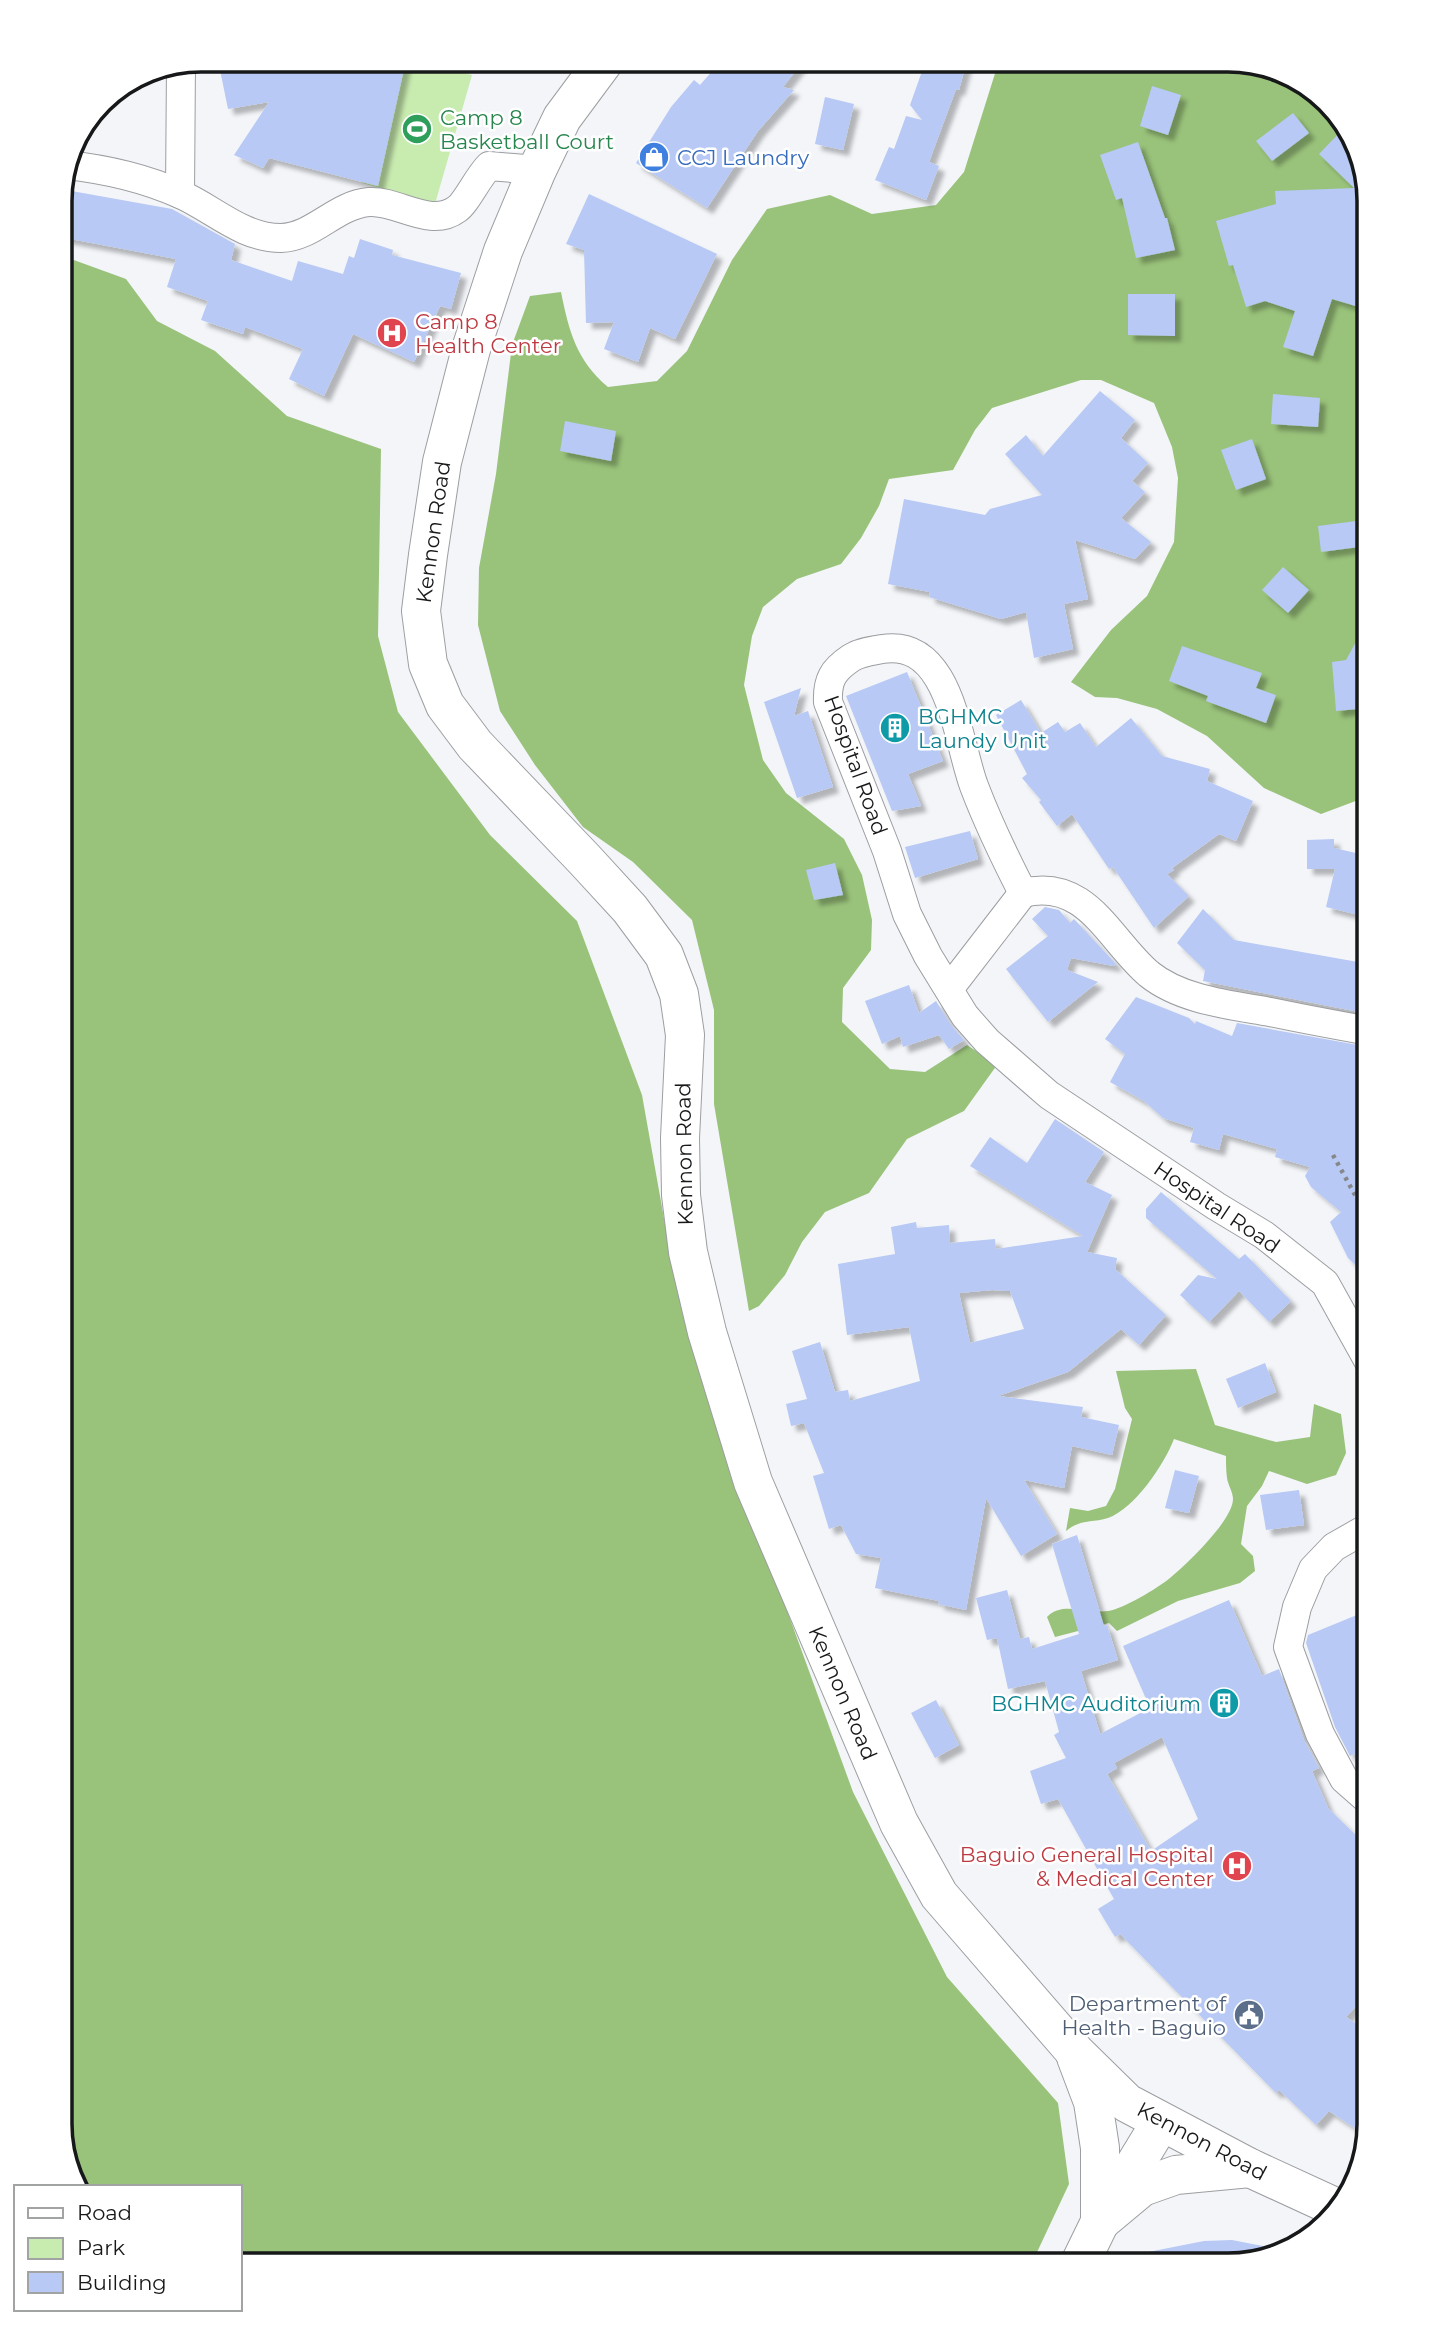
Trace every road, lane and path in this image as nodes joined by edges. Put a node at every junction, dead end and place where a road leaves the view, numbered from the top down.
1 (596, 72) edge
2 (181, 73) edge
3 (81, 153) edge
4 (76, 166) edge
5 (103, 169) junction
6 (537, 170) junction
7 (180, 194) junction
8 (1023, 893) junction
9 (949, 989) junction
10 (1357, 1028) edge
11 (1333, 1155) dead end
12 (1357, 1199) edge
13 (1357, 1339) edge
14 (1357, 1534) edge
15 (1357, 1790) edge
16 (1075, 2052) junction
17 (1161, 2122) junction
18 (1250, 2168) junction
19 (1330, 2205) edge
20 (1100, 2222) junction
21 (1085, 2253) edge

1 - 6 main road, Kennon Road
2 - 7 street
3 - 5 street
4 - 5 street
5 - 7 street
6 - 7 street
6 - 16 main road, Kennon Road
8 - 9 street
8 - 9 street, Hospital Road
8 - 10 street
9 - 13 street, Hospital Road
11 - 12 path
14 - 15 street
16 - 17 main road, Kennon Road
16 - 20 main road
17 - 18 main road, Kennon Road
17 - 20 main road
18 - 19 main road, Kennon Road
18 - 20 main road
20 - 21 main road

